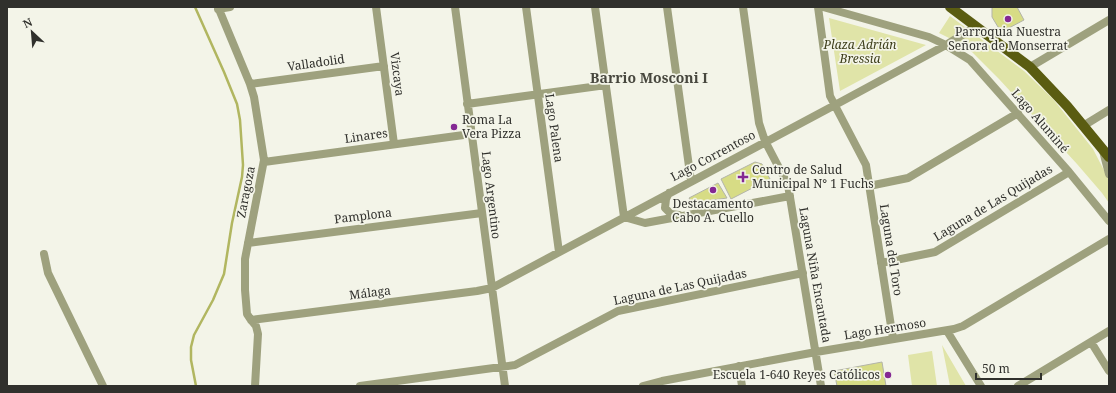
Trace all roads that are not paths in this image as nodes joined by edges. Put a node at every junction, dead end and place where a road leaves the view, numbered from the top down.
1 (230, 7) edge
2 (376, 7) edge
3 (455, 7) edge
4 (526, 7) edge
5 (595, 7) edge
6 (667, 7) edge
7 (743, 7) edge
8 (818, 7) edge
9 (823, 7) edge
10 (218, 8) edge
11 (954, 8) edge
12 (1109, 20) edge
13 (975, 27) junction
14 (946, 45) junction
15 (384, 66) junction
16 (1030, 68) junction
17 (250, 84) junction
18 (606, 85) junction
19 (538, 94) junction
20 (467, 104) junction
21 (834, 105) junction
22 (1109, 110) edge
23 (1018, 113) junction
24 (1083, 126) junction
25 (471, 134) junction
26 (765, 141) junction
27 (394, 144) junction
28 (1106, 153) edge
29 (264, 162) junction
30 (1069, 172) junction
31 (1109, 174) edge
32 (691, 181) junction
33 (869, 186) junction
34 (669, 193) junction
35 (790, 196) junction
36 (482, 213) junction
37 (685, 215) junction
38 (624, 217) junction
39 (1109, 221) edge
40 (1109, 239) edge
41 (248, 243) junction
42 (558, 252) junction
43 (44, 254) dead end
44 (881, 263) junction
45 (803, 274) junction
46 (492, 288) junction
47 (251, 320) junction
48 (947, 331) junction
49 (1109, 331) edge
50 (893, 338) junction
51 (1091, 342) junction
52 (816, 352) junction
53 (739, 366) junction
54 (502, 367) junction
55 (1109, 371) edge
56 (662, 384) edge
57 (103, 386) edge
58 (255, 386) edge
59 (360, 386) edge
60 (505, 386) edge
61 (643, 386) edge
62 (742, 386) edge
63 (821, 386) edge
64 (981, 386) edge
65 (1018, 386) edge

1 - 10 street
2 - 15 street, Vizcaya
3 - 20 street, Lago Argentino
4 - 19 street, Lago Palena
5 - 18 street
6 - 32 street
7 - 26 street, Laguna Niña Encantada
8 - 21 street, Laguna del Toro
9 - 14 street, Lago Aluminé
10 - 17 street, Zaragoza
11 - 13 main road
12 - 16 street
13 - 14 street, Lago Correntoso
13 - 16 main road
14 - 21 street, Lago Correntoso
14 - 23 street, Lago Aluminé
15 - 17 street, Valladolid
15 - 27 street, Vizcaya
16 - 24 main road
17 - 29 street, Zaragoza
18 - 19 street
18 - 38 street
19 - 20 street
19 - 42 street, Lago Palena
20 - 25 street, Lago Argentino
21 - 26 street, Lago Correntoso
21 - 33 street, Laguna del Toro
22 - 24 street
23 - 30 street, Lago Aluminé
23 - 33 street
24 - 28 main road
25 - 27 street, Linares
25 - 36 street, Lago Argentino
26 - 32 street, Lago Correntoso
26 - 35 street, Laguna Niña Encantada
27 - 29 street, Linares
28 - 31 street
29 - 41 street, Zaragoza
30 - 39 street, Lago Aluminé
30 - 44 street, Laguna de Las Quijadas
32 - 34 street, Lago Correntoso
33 - 44 street, Laguna del Toro
34 - 37 street
34 - 38 street, Lago Correntoso
35 - 37 street
35 - 45 street, Laguna Niña Encantada
36 - 41 street, Pamplona
36 - 46 street, Lago Argentino
37 - 38 street
38 - 42 street, Lago Correntoso
40 - 48 street, Lago Hermoso
41 - 47 street, Zaragoza
42 - 46 street, Lago Correntoso
43 - 57 street
44 - 50 street, Laguna del Toro
45 - 52 street, Laguna Niña Encantada
45 - 54 street, Laguna de Las Quijadas
46 - 47 street, Málaga
46 - 54 street, Lago Argentino
47 - 58 street, Zaragoza
48 - 50 street, Lago Hermoso
48 - 64 street
49 - 51 street
50 - 52 street, Lago Hermoso
51 - 55 street
51 - 65 street
52 - 53 street, Lago Hermoso
52 - 63 street, Laguna Niña Encantada
53 - 56 street, Lago Hermoso
53 - 62 street
54 - 59 street, Laguna de Las Quijadas
54 - 60 street, Lago Argentino
56 - 61 street, Lago Hermoso

